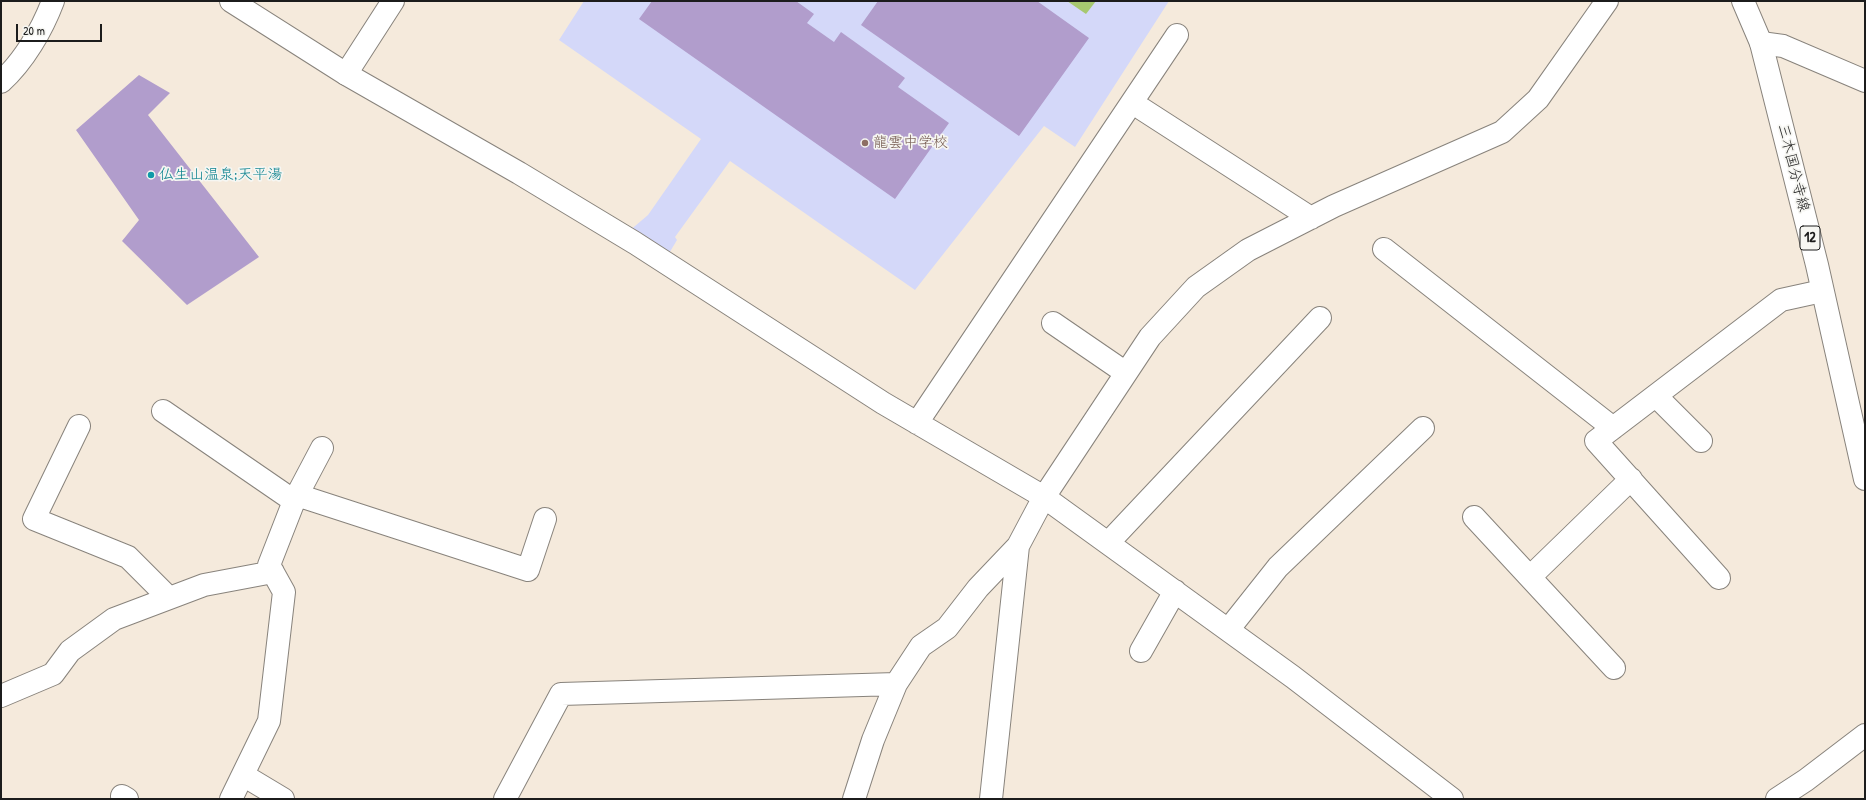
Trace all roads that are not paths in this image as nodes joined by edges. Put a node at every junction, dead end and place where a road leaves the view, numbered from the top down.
1 (53, 1) edge
2 (231, 1) edge
3 (393, 1) edge
4 (1607, 1) edge
5 (1743, 1) edge
6 (1177, 34) dead end
7 (1761, 44) junction
8 (346, 74) junction
9 (1865, 81) edge
10 (1, 82) edge
11 (1142, 109) dead end
12 (1312, 218) junction
13 (1384, 249) dead end
14 (1822, 291) junction
15 (1320, 318) dead end
16 (1053, 323) dead end
17 (1126, 373) junction
18 (1656, 396) junction
19 (163, 411) dead end
20 (917, 423) junction
21 (79, 426) dead end
22 (1423, 428) dead end
23 (1613, 428) junction
24 (1702, 441) dead end
25 (322, 448) dead end
26 (1631, 479) junction
27 (1865, 479) edge
28 (1044, 497) junction
29 (295, 498) junction
30 (1474, 517) dead end
31 (545, 519) dead end
32 (1108, 543) junction
33 (1018, 546) junction
34 (273, 572) junction
35 (1530, 577) junction
36 (1719, 578) dead end
37 (1175, 591) junction
38 (169, 598) junction
39 (1228, 630) junction
40 (1141, 651) dead end
41 (1614, 668) dead end
42 (896, 684) junction
43 (1, 696) edge
44 (1865, 734) edge
45 (243, 774) junction
46 (231, 799) edge
47 (282, 799) edge
48 (505, 799) edge
49 (854, 799) edge
50 (991, 799) edge
51 (1452, 799) edge
52 (1777, 799) edge

1 - 10 street
2 - 8 street
3 - 8 street
4 - 12 street
5 - 7 street, 三木国分寺線 / 12
6 - 20 street
7 - 9 street
7 - 14 street, 三木国分寺線 / 12
8 - 20 street
11 - 12 street
12 - 17 street
13 - 23 street
14 - 18 street
14 - 27 street, 三木国分寺線 / 12
15 - 32 street
16 - 17 street
17 - 28 street
18 - 23 street
18 - 24 street
19 - 29 street
20 - 28 street
21 - 38 street
22 - 39 street
23 - 26 street
25 - 29 street
26 - 35 street
26 - 36 street
28 - 32 street
28 - 33 street
29 - 31 street
29 - 34 street
30 - 35 street
32 - 37 street
33 - 42 street
33 - 50 street
34 - 38 street
34 - 45 street
35 - 41 street
37 - 39 street
37 - 40 street
38 - 43 street
39 - 51 street
42 - 48 street
42 - 49 street
44 - 52 street
45 - 46 street
45 - 47 street

